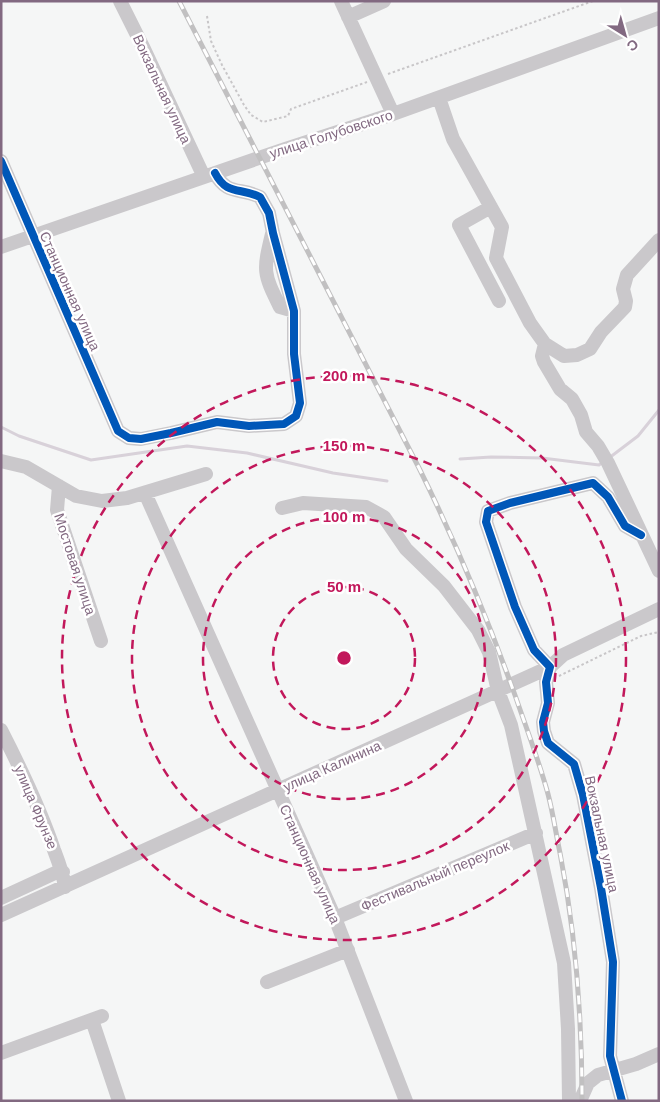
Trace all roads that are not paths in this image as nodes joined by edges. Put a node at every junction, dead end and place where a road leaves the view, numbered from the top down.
1 (120, 1) edge
2 (341, 1) edge
3 (384, 1) edge
4 (348, 17) junction
5 (659, 18) edge
6 (439, 98) junction
7 (393, 114) junction
8 (1, 161) edge
9 (210, 175) junction
10 (491, 207) junction
11 (33, 236) junction
12 (659, 240) edge
13 (1, 247) edge
14 (496, 258) junction
15 (480, 266) junction
16 (499, 301) dead end
17 (544, 344) junction
18 (118, 431) joint
19 (1, 461) edge
20 (206, 474) dead end
21 (59, 486) junction
22 (145, 493) junction
23 (282, 508) dead end
24 (641, 536) junction
25 (659, 571) edge
26 (659, 609) edge
27 (101, 641) dead end
28 (550, 667) junction
29 (498, 691) junction
30 (1, 730) edge
31 (278, 790) junction
32 (536, 834) junction
33 (63, 872) junction
34 (65, 887) junction
35 (1, 898) edge
36 (1, 915) edge
37 (335, 918) junction
38 (348, 950) junction
39 (267, 982) dead end
40 (1, 1053) edge
41 (659, 1054) edge
42 (615, 1070) junction
43 (119, 1101) edge
44 (406, 1101) edge
45 (569, 1101) edge
46 (580, 1101) edge
47 (622, 1101) edge

1 - 9 street, Вокзальная улица
2 - 4 street
3 - 4 street
4 - 7 street
5 - 6 street, улица Голубовского
6 - 7 street, улица Голубовского
6 - 10 street
7 - 9 street, улица Голубовского
8 - 11 street, Станционная улица
9 - 11 street, улица Голубовского
9 - 18 street, Вокзальная улица
10 - 14 street
10 - 15 street
11 - 13 street, улица Голубовского
11 - 18 street, Станционная улица
12 - 17 street
14 - 15 street
14 - 17 street
15 - 16 street
17 - 24 street
19 - 21 street
20 - 22 street
21 - 22 street
21 - 27 street, Мостовая улица
22 - 31 street, Станционная улица
23 - 29 street
24 - 25 street
24 - 28 street
26 - 28 street, улица Калинина
28 - 29 street, улица Калинина
28 - 42 street, Вокзальная улица
29 - 31 street, улица Калинина
29 - 32 street
30 - 33 street, улица Фрунзе
31 - 34 street, улица Калинина
31 - 37 street, Станционная улица
32 - 37 street, Фестивальный переулок
32 - 45 street
33 - 34 street, улица Фрунзе
33 - 35 street
34 - 36 street, улица Калинина
37 - 38 street, Станционная улица
38 - 39 street
38 - 44 street, Станционная улица
40 - 43 street
41 - 42 street
42 - 46 street
42 - 47 street, Вокзальная улица

